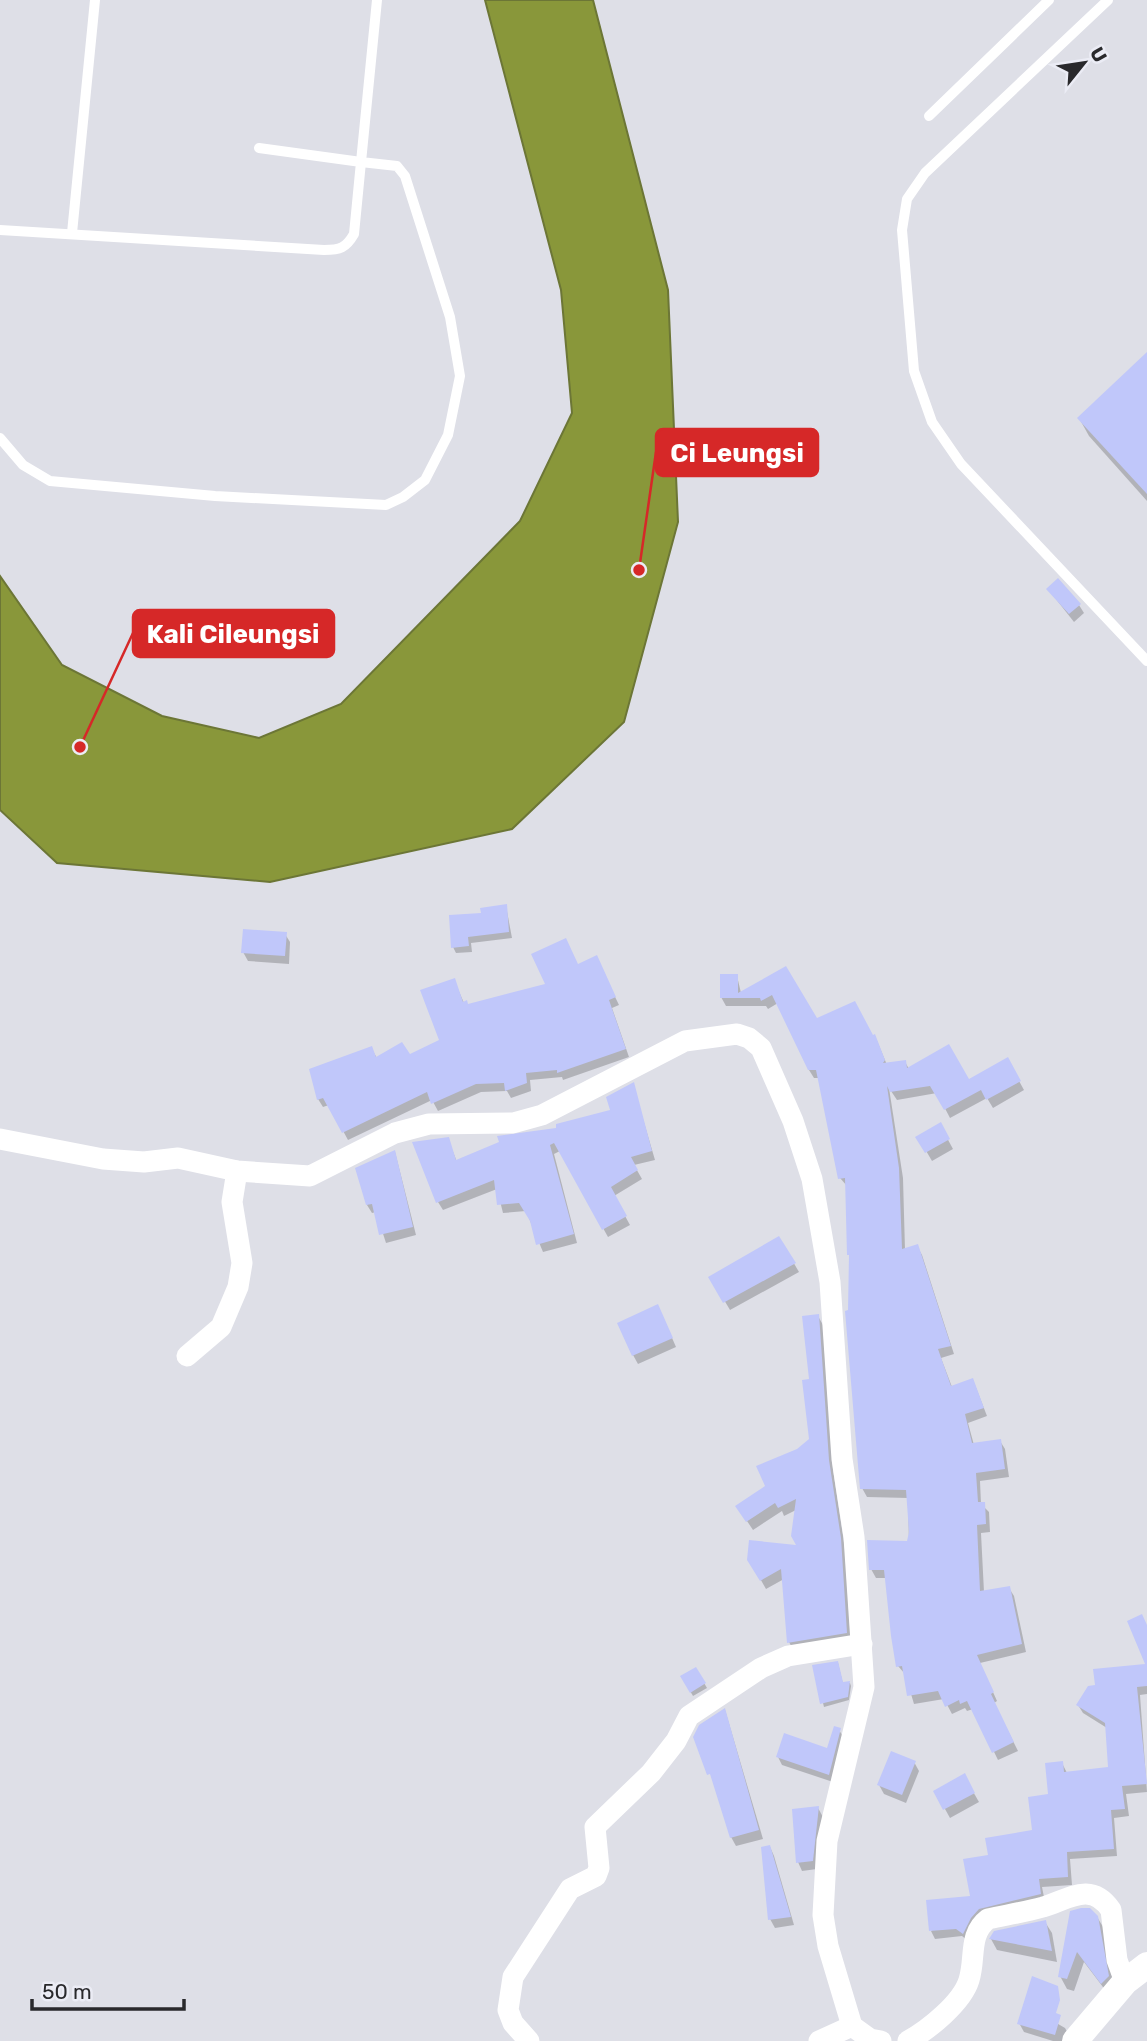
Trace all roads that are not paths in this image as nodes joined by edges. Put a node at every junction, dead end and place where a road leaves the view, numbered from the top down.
1 (95, 0) edge
2 (377, 0) edge
3 (1049, 0) edge
4 (1108, 0) edge
5 (929, 116) dead end
6 (259, 148) dead end
7 (361, 162) junction
8 (0, 230) edge
9 (72, 233) junction
10 (0, 438) edge
11 (1147, 661) edge
12 (0, 1139) edge
13 (237, 1171) junction
14 (187, 1356) dead end
15 (862, 1644) junction
16 (1147, 1965) edge
17 (1125, 1982) junction
18 (852, 2026) junction
19 (529, 2041) edge
20 (820, 2041) edge
21 (881, 2041) edge
22 (908, 2041) edge
23 (1075, 2041) edge

1 - 9 lane
2 - 7 lane
3 - 5 lane
4 - 11 lane
6 - 7 lane
7 - 9 lane
7 - 10 lane
8 - 9 lane
12 - 13 street
13 - 14 street
13 - 15 street
15 - 18 street
15 - 19 street
16 - 17 street
17 - 22 street
17 - 23 street
18 - 20 street
18 - 21 street

